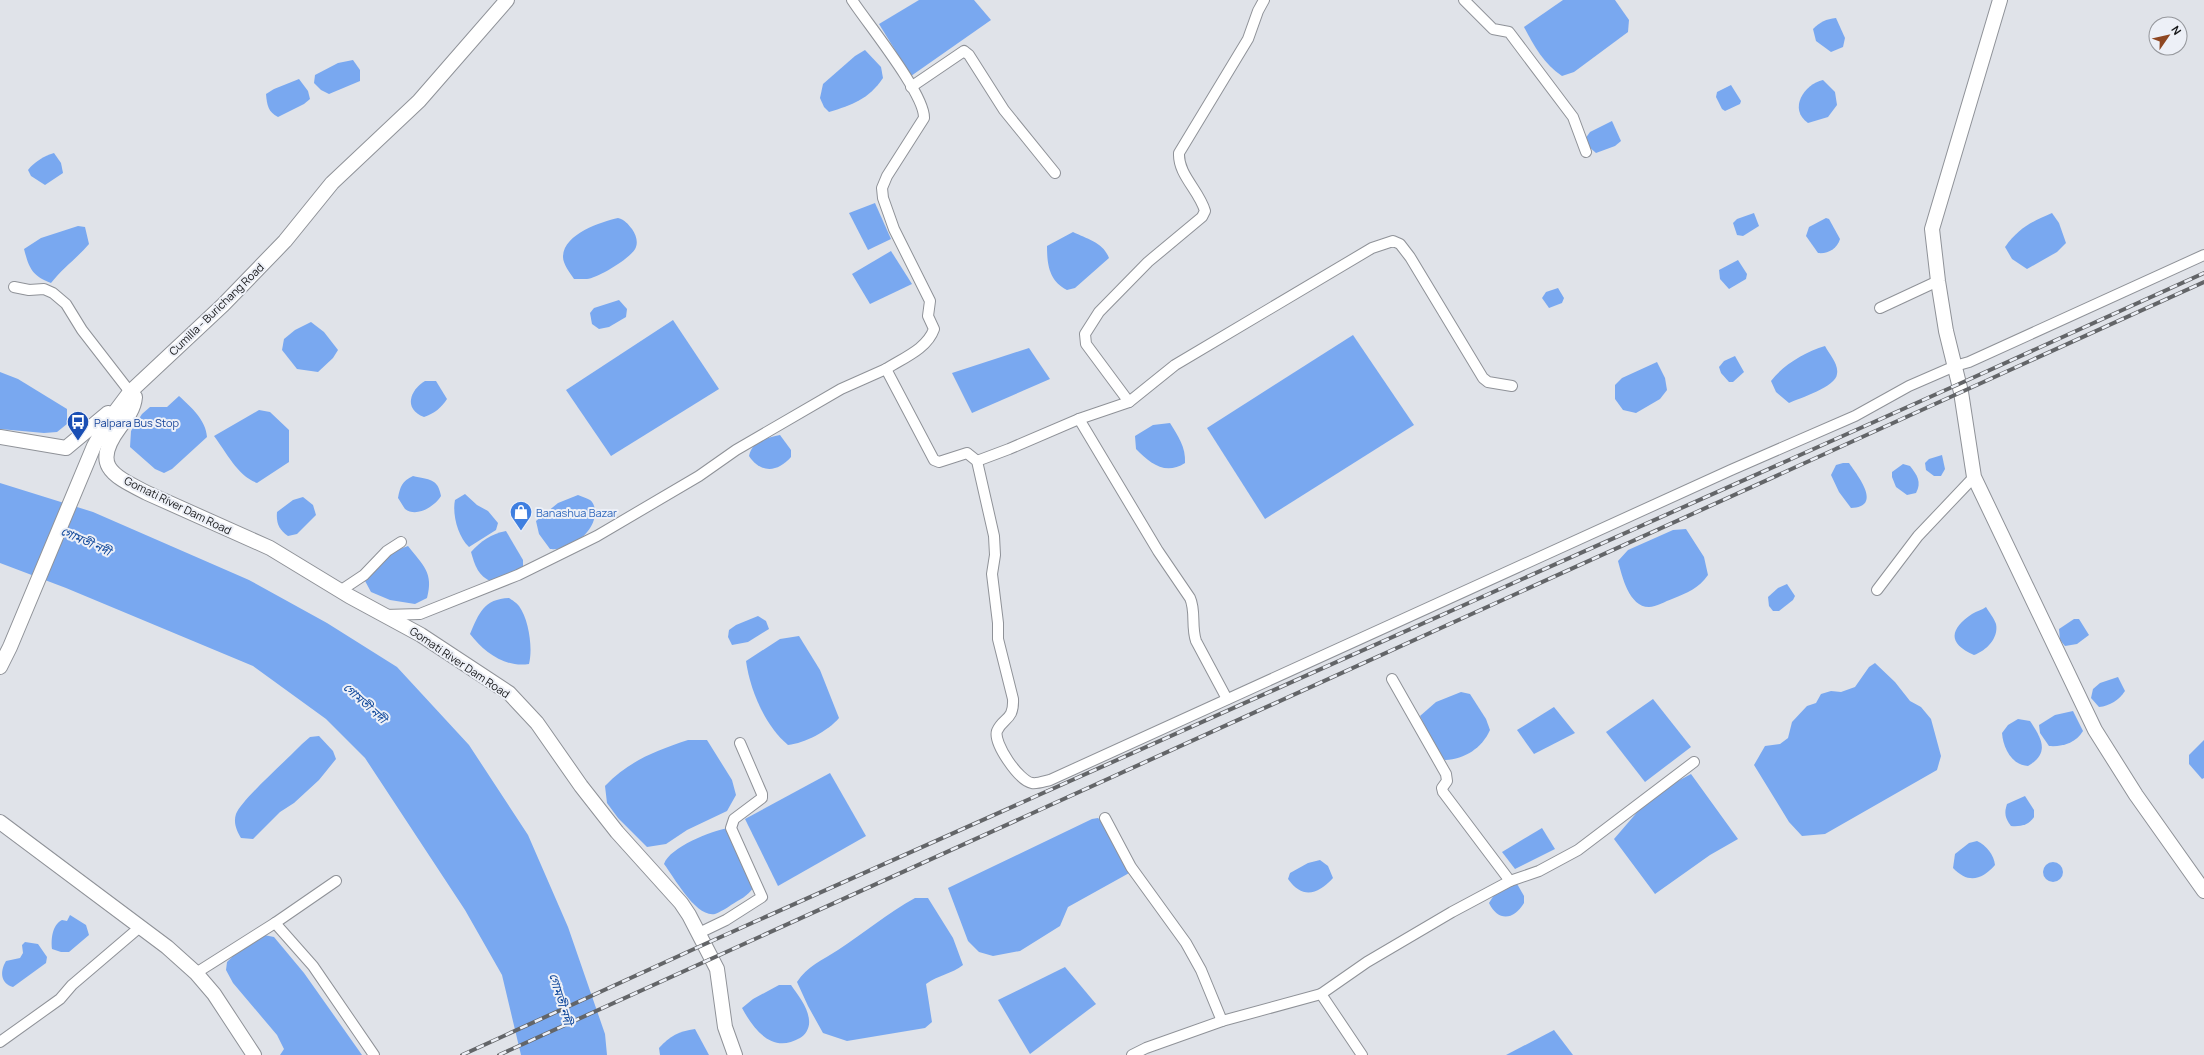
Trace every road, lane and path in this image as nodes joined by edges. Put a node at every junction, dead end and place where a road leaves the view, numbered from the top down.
1 (508, 0) edge
2 (852, 0) edge
3 (1264, 0) edge
4 (1464, 0) edge
5 (2000, 0) edge
6 (912, 87) junction
7 (1586, 152) dead end
8 (1055, 173) dead end
9 (2204, 255) edge
10 (1938, 281) junction
11 (14, 287) dead end
12 (1880, 308) dead end
13 (1955, 366) junction
14 (886, 369) junction
15 (1512, 386) dead end
16 (130, 392) junction
17 (1129, 402) junction
18 (1079, 419) junction
19 (0, 437) edge
20 (977, 461) junction
21 (1974, 477) junction
22 (401, 542) dead end
23 (1877, 590) dead end
24 (340, 591) junction
25 (385, 615) junction
26 (0, 667) edge
27 (1392, 679) dead end
28 (1227, 699) junction
29 (740, 742) dead end
30 (1694, 762) dead end
31 (1105, 818) dead end
32 (0, 822) edge
33 (336, 881) dead end
34 (1510, 881) junction
35 (2204, 891) edge
36 (275, 923) junction
37 (140, 927) junction
38 (699, 933) junction
39 (196, 973) junction
40 (1321, 994) junction
41 (1222, 1021) junction
42 (0, 1042) edge
43 (1148, 1051) edge
44 (254, 1055) edge
45 (374, 1055) edge
46 (735, 1055) edge
47 (1132, 1055) edge
48 (1362, 1055) edge

1 - 16 main road, Cumilla - Burichang Road
2 - 6 street
3 - 17 street
4 - 7 street
5 - 10 main road
6 - 8 street
6 - 14 street
9 - 13 street
10 - 12 street
10 - 13 main road
11 - 16 street
13 - 21 main road
13 - 28 street
14 - 20 street
14 - 25 street
15 - 17 street
16 - 19 main road
16 - 24 main road, Gomati River Dam Road
16 - 26 main road, Cumilla - Burichang Road
17 - 18 street
18 - 20 street
18 - 28 street
20 - 28 street
21 - 23 street
21 - 35 main road
22 - 24 street
24 - 25 main road, Gomati River Dam Road
25 - 38 main road, Gomati River Dam Road
27 - 34 street
29 - 38 street
30 - 34 street
31 - 41 street
32 - 37 main road
33 - 36 street
34 - 40 street
36 - 39 street
36 - 45 street
37 - 39 main road
37 - 42 street
38 - 46 main road, Gomati River Dam Road
39 - 44 main road
40 - 41 street
40 - 48 street
41 - 43 street
43 - 47 street

